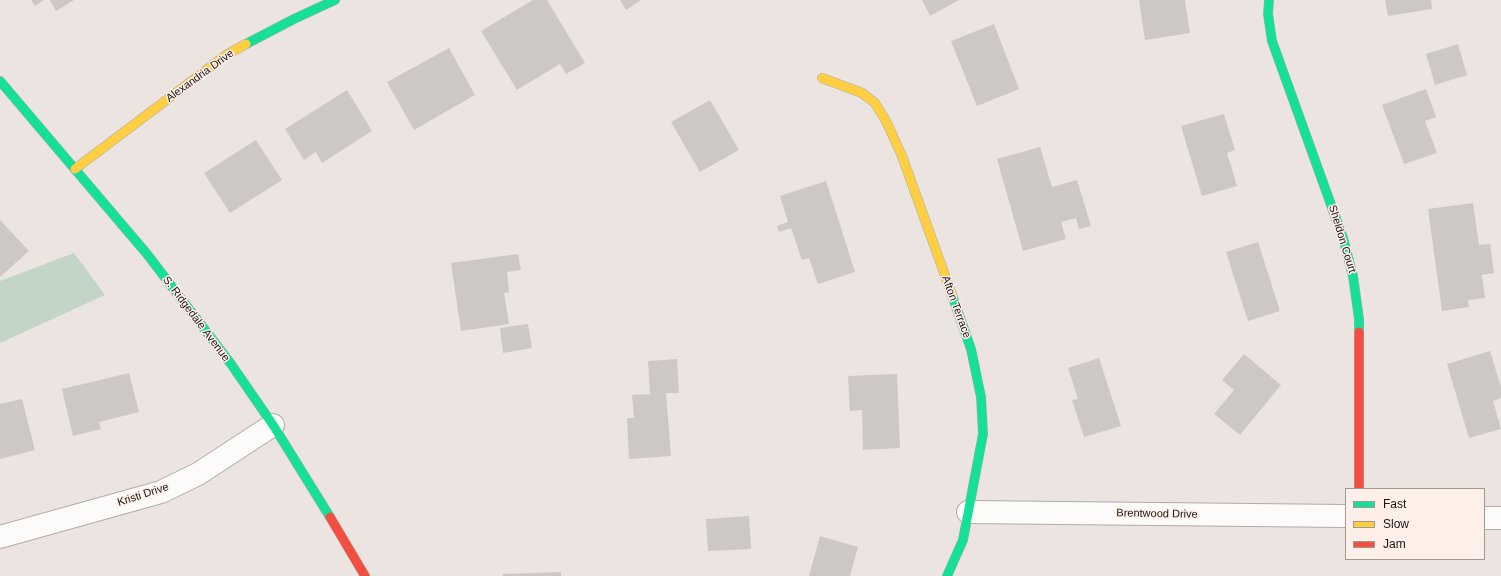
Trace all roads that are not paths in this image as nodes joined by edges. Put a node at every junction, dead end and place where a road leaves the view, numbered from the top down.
1 (335, 0) edge
2 (1269, 0) edge
3 (822, 78) dead end
4 (0, 81) edge
5 (75, 169) junction
6 (273, 425) junction
7 (1359, 488) edge
8 (968, 512) junction
9 (1345, 516) edge
10 (1485, 518) edge
11 (1501, 518) edge
12 (0, 537) edge
13 (365, 576) edge
14 (947, 576) edge

1 - 5 street, Alexandria Drive
2 - 7 street, Sheldon Court
3 - 8 street, Afton Terrace
4 - 5 street, S. Ridgedale Avenue
5 - 6 street, S. Ridgedale Avenue
6 - 12 street, Kristi Drive
6 - 13 street, S. Ridgedale Avenue
8 - 9 street, Brentwood Drive
8 - 14 street, Afton Terrace
10 - 11 street

